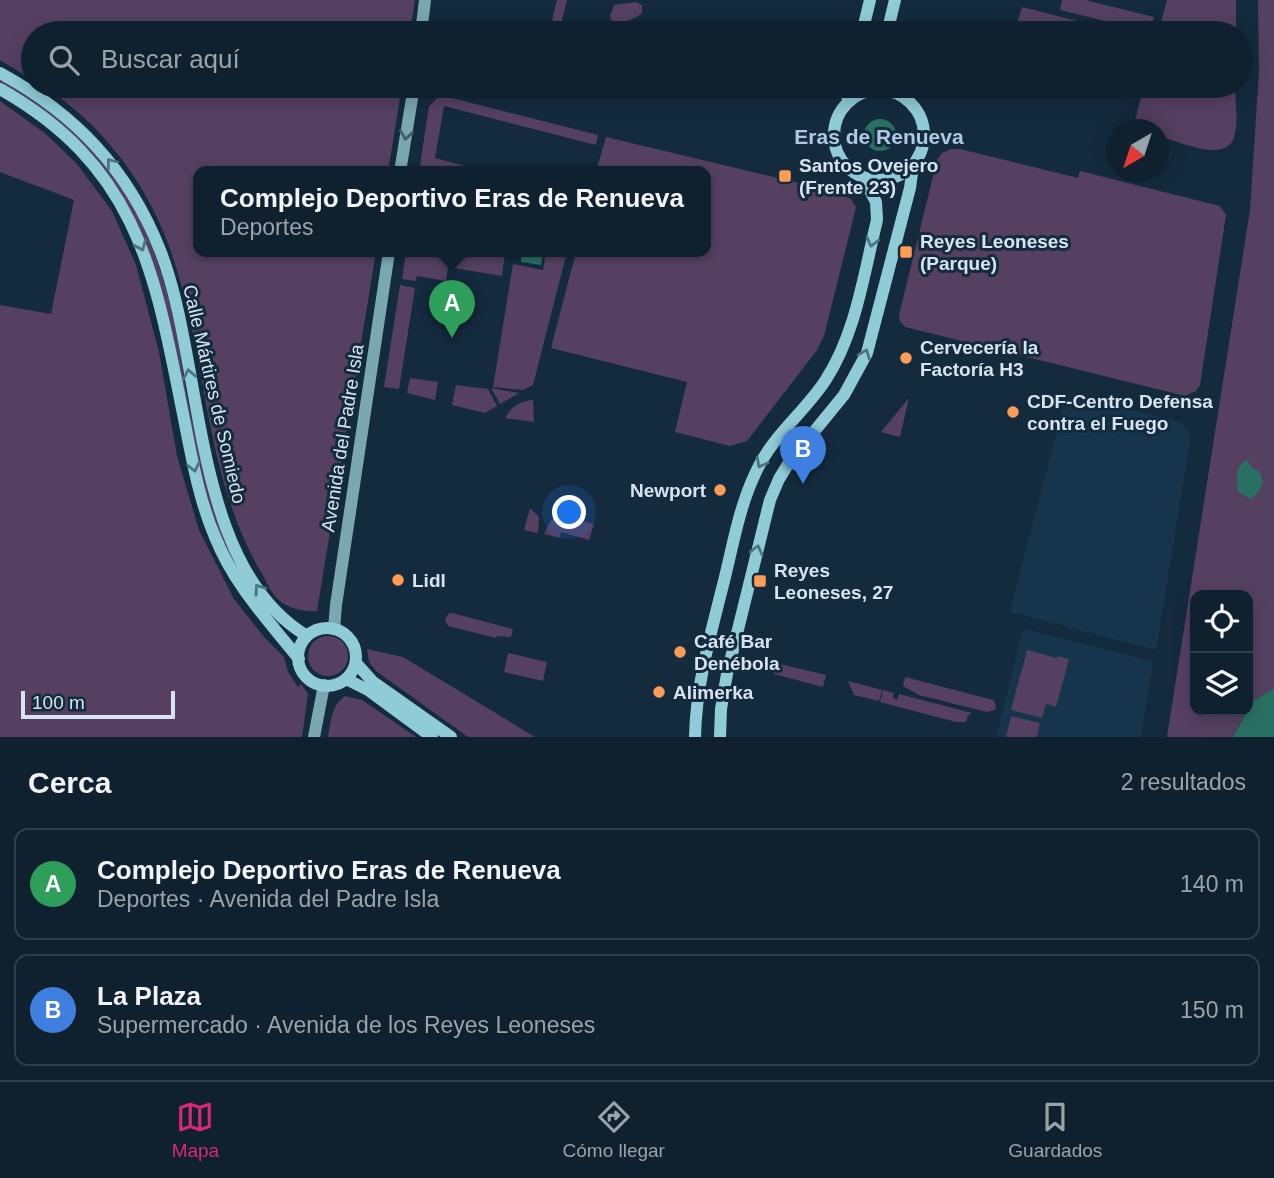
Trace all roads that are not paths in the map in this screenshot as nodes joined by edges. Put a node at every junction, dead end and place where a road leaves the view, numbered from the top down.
1 (425, 0) edge
2 (870, 0) edge
3 (895, 0) edge
4 (422, 21) edge
5 (865, 21) edge
6 (890, 21) edge
7 (0, 73) edge
8 (21, 85) edge
9 (0, 89) edge
10 (42, 98) edge
11 (412, 98) edge
12 (848, 98) edge
13 (854, 98) edge
14 (906, 98) edge
15 (848, 102) junction
16 (401, 166) edge
17 (913, 166) junction
18 (863, 177) junction
19 (388, 257) edge
20 (334, 629) junction
21 (307, 636) junction
22 (299, 659) junction
23 (356, 663) junction
24 (346, 679) junction
25 (324, 685) junction
26 (314, 737) edge
27 (432, 737) edge
28 (451, 737) edge
29 (695, 737) edge
30 (720, 737) edge

1 - 4 main road
2 - 5 main road
3 - 6 main road
8 -> 7 main road, Calle Mártires de Somiedo
9 -> 22 main road, Calle Mártires de Somiedo
21 -> 10 main road, Calle Mártires de Somiedo
11 -> 16 main road
12 - 15 main road
13 - 15 main road
14 - 17 main road
15 - 18 main road
17 - 18 main road
30 -> 17 main road
18 -> 29 main road
19 - 20 main road, Avenida del Padre Isla
20 - 21 main road
20 - 23 main road
21 - 22 main road
22 - 25 main road
23 - 24 main road
23 - 28 main road
24 - 25 main road
24 - 27 main road
25 - 26 main road

